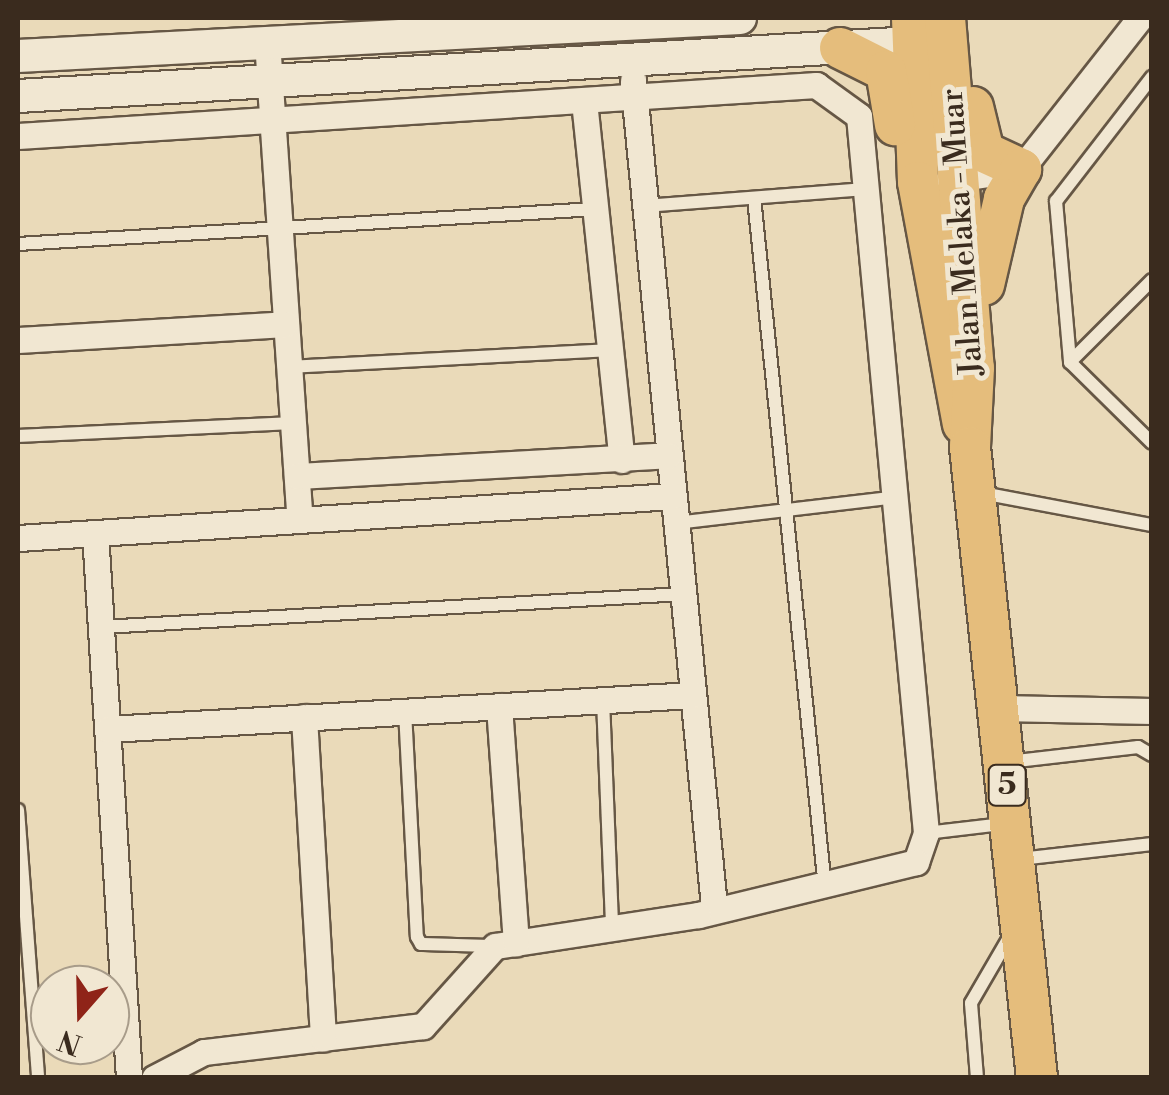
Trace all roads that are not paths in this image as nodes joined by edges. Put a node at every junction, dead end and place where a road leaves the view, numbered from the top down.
1 (740, 18) edge
2 (968, 18) edge
3 (1140, 18) edge
4 (576, 22) edge
5 (929, 24) edge
6 (266, 40) junction
7 (840, 48) junction
8 (18, 56) edge
9 (632, 61) junction
10 (1152, 77) edge
11 (269, 82) junction
12 (18, 96) edge
13 (634, 96) junction
14 (584, 100) junction
15 (272, 120) junction
16 (18, 136) edge
17 (1021, 169) junction
18 (962, 179) junction
19 (918, 182) junction
20 (866, 189) junction
21 (754, 198) junction
22 (644, 206) junction
23 (596, 208) junction
24 (280, 228) junction
25 (18, 244) edge
26 (1152, 280) edge
27 (286, 324) junction
28 (18, 340) edge
29 (610, 350) junction
30 (1070, 362) junction
31 (289, 367) junction
32 (960, 369) junction
33 (293, 423) junction
34 (18, 436) edge
35 (1152, 443) edge
36 (668, 455) junction
37 (622, 460) junction
38 (297, 476) junction
39 (975, 492) junction
40 (673, 496) junction
41 (896, 497) junction
42 (784, 510) junction
43 (300, 520) junction
44 (676, 524) junction
45 (1152, 525) edge
46 (95, 533) junction
47 (18, 538) edge
48 (683, 594) junction
49 (102, 627) junction
50 (693, 695) junction
51 (603, 700) junction
52 (499, 706) junction
53 (999, 708) junction
54 (1152, 711) edge
55 (405, 712) junction
56 (304, 717) junction
57 (108, 729) junction
58 (1152, 754) edge
59 (1005, 762) junction
60 (18, 810) edge
61 (926, 833) junction
62 (1013, 841) junction
63 (1152, 844) edge
64 (825, 887) junction
65 (714, 906) junction
66 (1021, 919) junction
67 (612, 928) junction
68 (505, 944) junction
69 (323, 1038) junction
70 (38, 1078) edge
71 (129, 1078) edge
72 (154, 1078) edge
73 (977, 1078) edge
74 (1037, 1078) edge

1 - 4 street
2 - 17 main road
3 - 17 street
4 - 6 street
5 - 7 street
5 - 18 main road, Jalan Melaka - Muar / 5
5 - 19 main road, Jalan Melaka - Muar / 5
6 - 8 street
6 - 11 street
7 - 9 street
7 - 32 main road
9 - 11 street
9 - 13 street
10 - 30 lane
11 - 12 street
11 - 15 street
13 - 14 street
13 - 20 street
13 - 22 street
14 - 15 street
14 - 23 street
15 - 16 street
15 - 24 street
17 - 18 street
17 - 32 main road
18 - 19 street
18 - 32 main road, Jalan Melaka - Muar / 5
19 - 32 main road, Jalan Melaka - Muar / 5
20 - 21 lane
20 - 41 street
21 - 22 lane
21 - 42 lane
22 - 36 street
23 - 24 lane
23 - 29 street
24 - 25 lane
24 - 27 street
26 - 30 lane
27 - 28 street
27 - 31 street
29 - 31 lane
29 - 37 street
30 - 35 lane
31 - 33 street
32 - 39 main road, Jalan Melaka - Muar / 5
33 - 34 lane
33 - 38 street
36 - 37 street
36 - 40 street
37 - 38 street
38 - 43 street
39 - 45 lane
39 - 53 main road, Jalan Melaka - Muar / 5
40 - 43 street
40 - 44 street
41 - 42 lane
41 - 61 street
42 - 44 lane
42 - 64 lane
43 - 46 street
44 - 48 street
46 - 47 street
46 - 49 street
48 - 49 lane
48 - 50 street
49 - 57 street
50 - 51 street
50 - 65 street
51 - 52 street
51 - 67 lane
52 - 55 street
52 - 68 street
53 - 54 street
53 - 59 main road, Jalan Melaka - Muar / 5
55 - 56 street
55 - 68 lane
56 - 57 street
56 - 69 street
57 - 71 street
58 - 59 lane
59 - 62 main road, Jalan Melaka - Muar / 5
60 - 70 lane
61 - 62 lane
61 - 64 street
62 - 63 lane
62 - 66 main road, Jalan Melaka - Muar / 5
64 - 65 street
65 - 67 street
66 - 73 lane
66 - 74 main road, Jalan Melaka - Muar / 5
67 - 68 street
68 - 69 street
69 - 72 street

